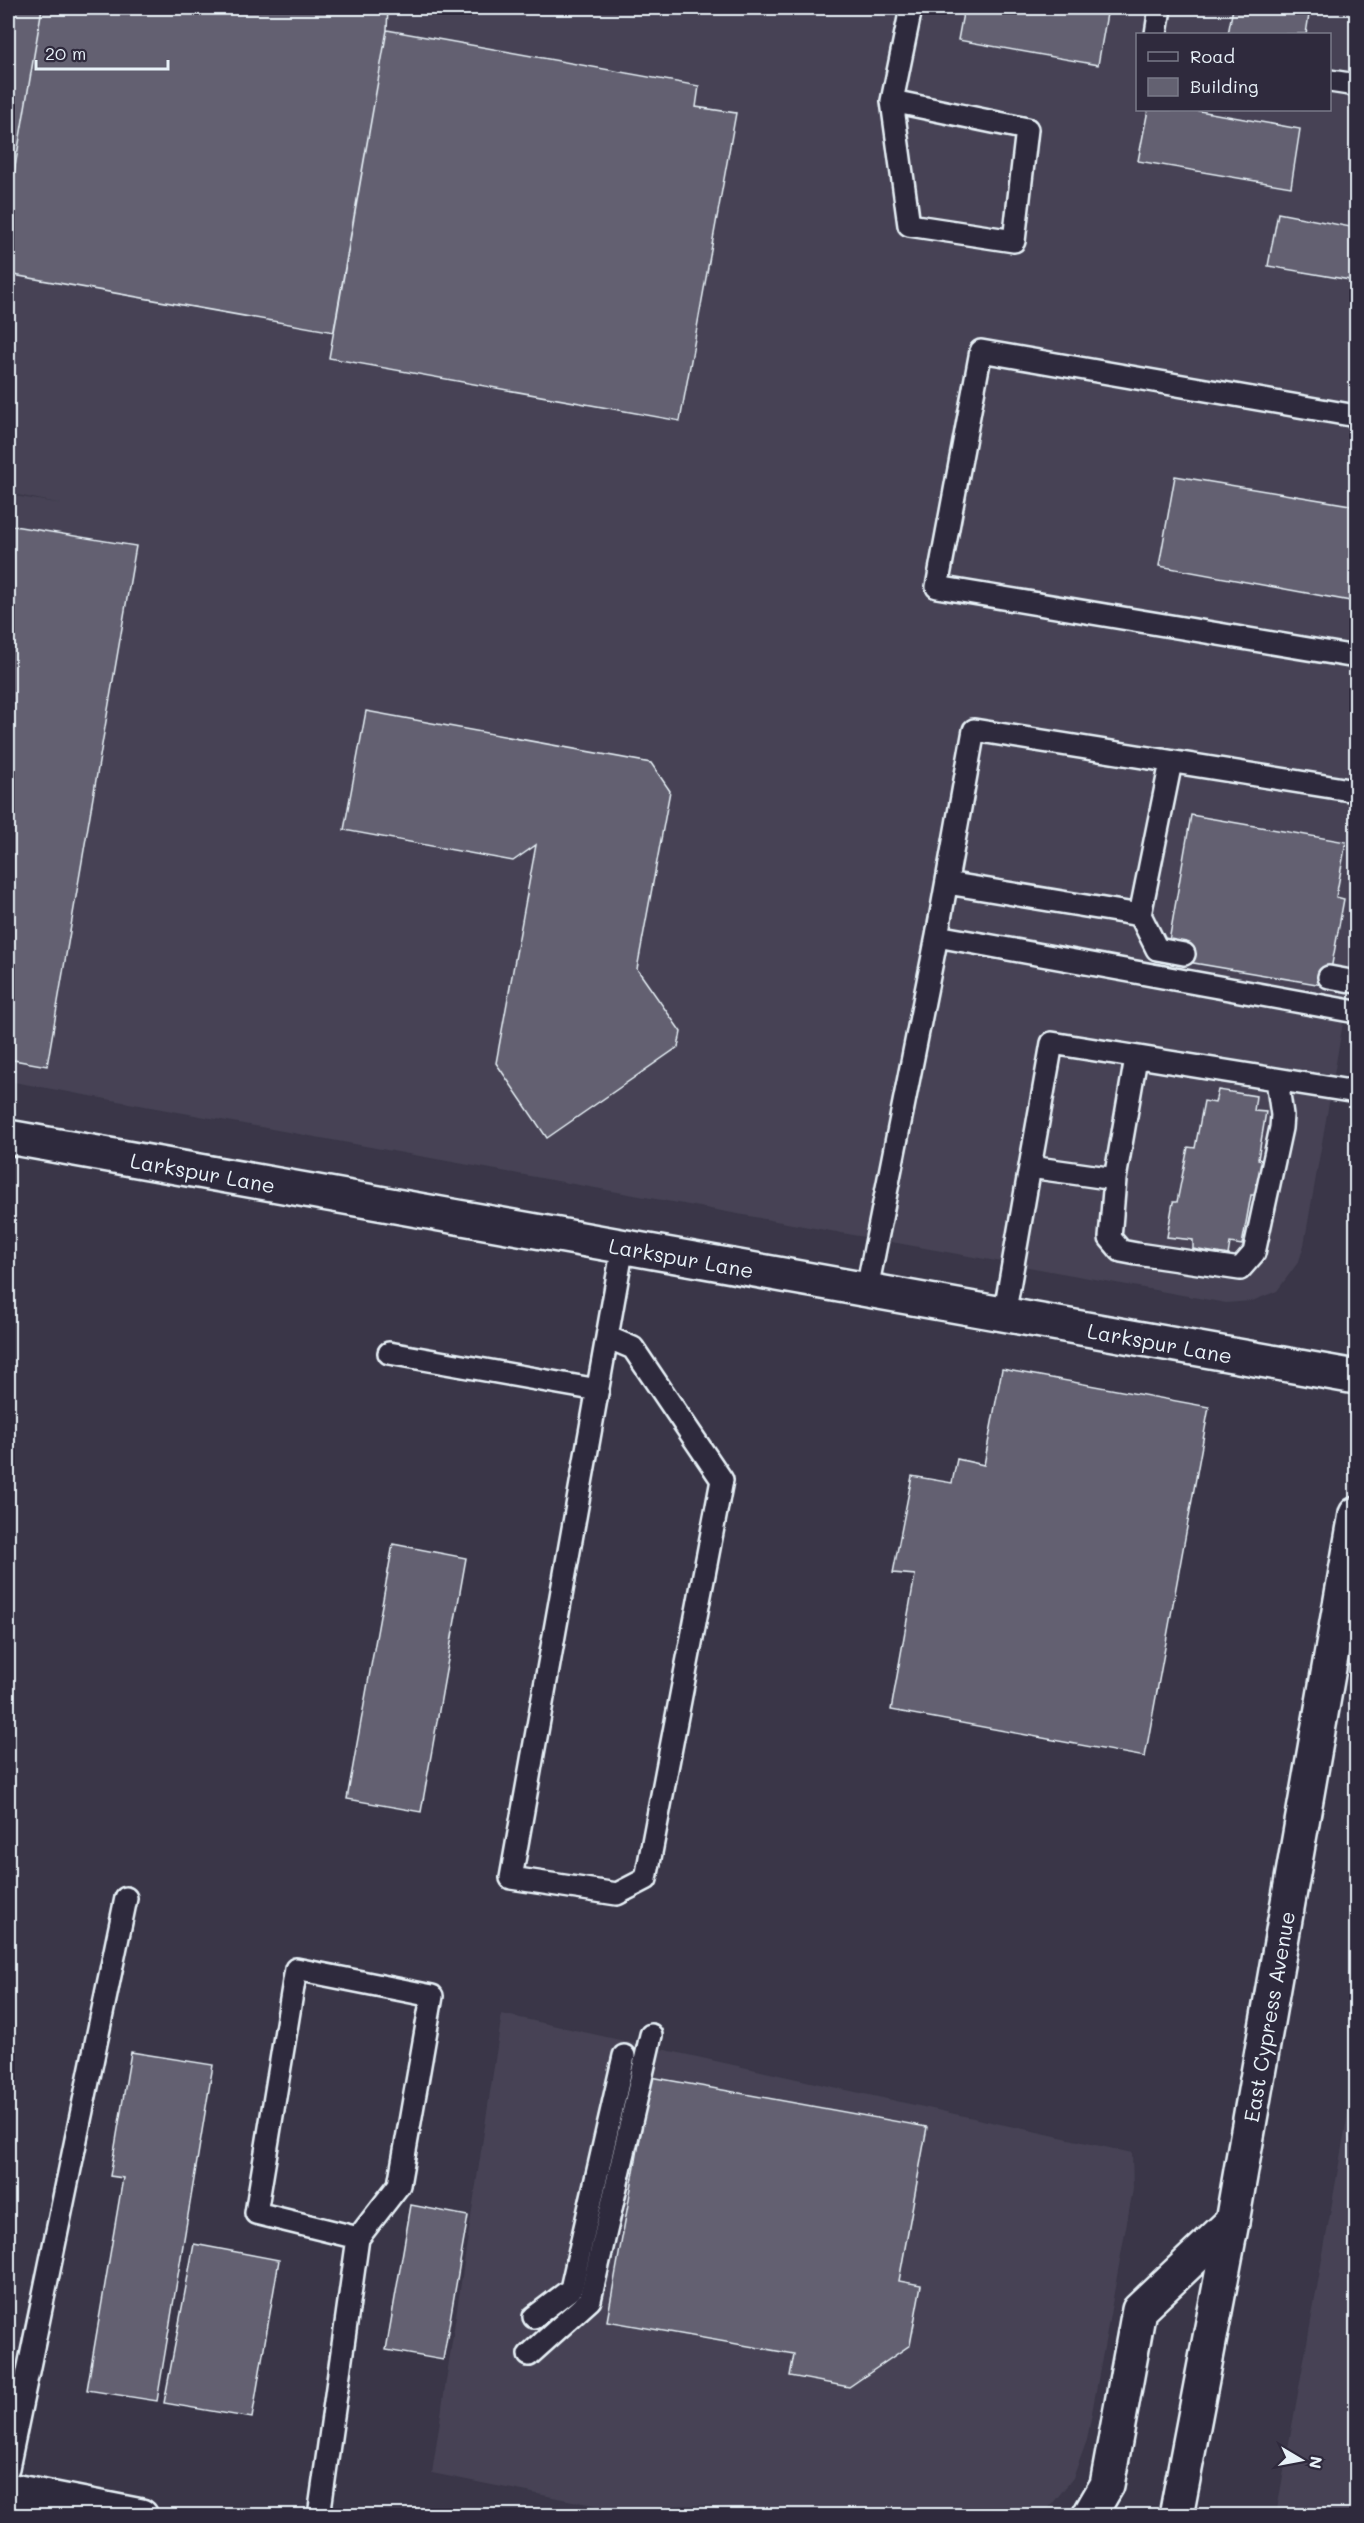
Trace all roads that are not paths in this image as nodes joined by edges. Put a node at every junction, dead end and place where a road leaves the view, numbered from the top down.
1 (911, 8) edge
2 (1160, 8) edge
3 (1156, 33) edge
4 (1331, 81) edge
5 (1356, 85) edge
6 (892, 101) junction
7 (1356, 416) edge
8 (1356, 657) edge
9 (1171, 762) junction
10 (1356, 791) edge
11 (947, 883) junction
12 (1140, 915) junction
13 (937, 936) junction
14 (1184, 954) dead end
15 (1329, 977) dead end
16 (1356, 982) edge
17 (1356, 1012) edge
18 (1136, 1058) junction
19 (1277, 1080) junction
20 (1356, 1092) edge
21 (8, 1137) edge
22 (1030, 1167) junction
23 (1115, 1179) junction
24 (623, 1246) junction
25 (867, 1289) junction
26 (1004, 1316) junction
27 (608, 1337) junction
28 (389, 1353) dead end
29 (1356, 1377) edge
30 (598, 1390) junction
31 (1356, 1514) edge
32 (126, 1898) dead end
33 (651, 2035) dead end
34 (624, 2056) dead end
35 (1232, 2222) junction
36 (358, 2238) junction
37 (534, 2318) dead end
38 (528, 2355) dead end
39 (8, 2468) edge
40 (8, 2490) edge
41 (141, 2516) edge
42 (319, 2516) edge
43 (1089, 2516) edge
44 (1176, 2516) edge

1 - 6 lane
2 - 3 lane
4 - 5 lane
6 - 6 lane
7 - 8 lane
9 - 10 lane
9 - 11 lane
9 - 12 lane
11 - 12 lane
11 - 13 lane
12 - 14 lane
13 - 17 lane
13 - 25 lane
15 - 16 lane
18 - 19 lane
18 - 22 lane
18 - 23 lane
19 - 20 lane
19 - 23 lane
21 - 24 main road, Larkspur Lane
22 - 23 lane
22 - 26 lane
24 - 25 main road, Larkspur Lane
24 - 27 lane
25 - 26 main road, Larkspur Lane
26 - 29 main road, Larkspur Lane
27 - 30 lane
27 - 30 lane
28 - 30 lane
31 - 35 main road, East Cypress Avenue
32 - 39 lane
33 - 38 lane
34 - 37 lane
35 - 43 main road
35 - 44 main road, East Cypress Avenue
36 - 36 lane
36 - 42 lane
40 - 41 main road

